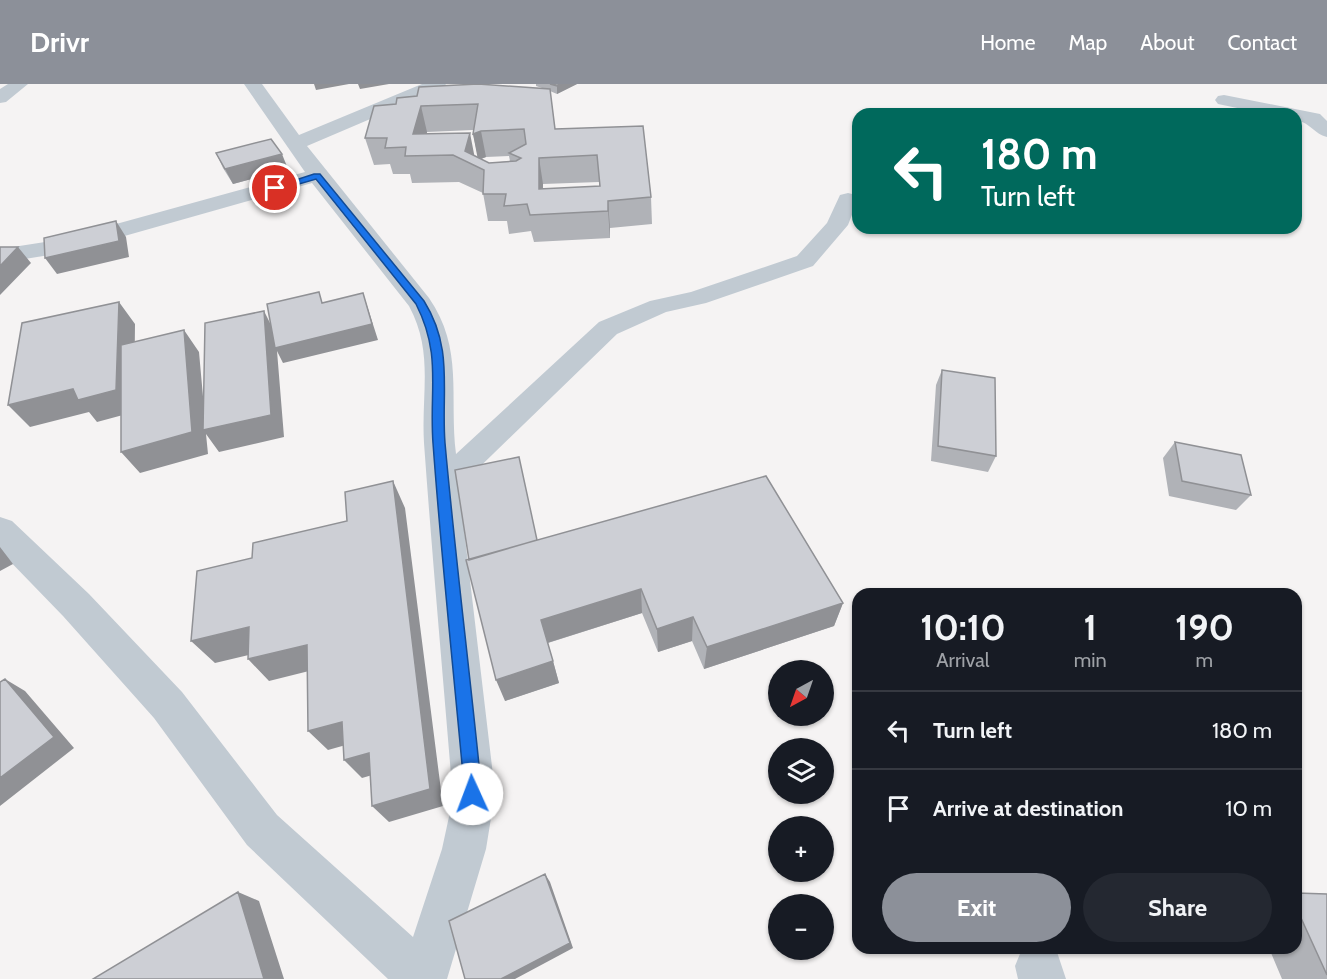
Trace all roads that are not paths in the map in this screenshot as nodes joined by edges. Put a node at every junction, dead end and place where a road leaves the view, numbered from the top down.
1 (19, 84) edge
2 (253, 84) edge
3 (437, 84) edge
4 (0, 98) edge
5 (1224, 100) dead end
6 (1264, 108) edge
7 (1302, 116) edge
8 (1327, 131) edge
9 (295, 144) junction
10 (317, 175) junction
11 (848, 200) dead end
12 (0, 256) edge
13 (445, 482) junction
14 (0, 530) edge
15 (423, 979) edge

1 - 4 street
2 - 9 street
3 - 9 street
5 - 6 street
7 - 8 street
9 - 10 street
10 - 12 street
10 - 13 street
11 - 13 street
13 - 15 street
14 - 15 street

